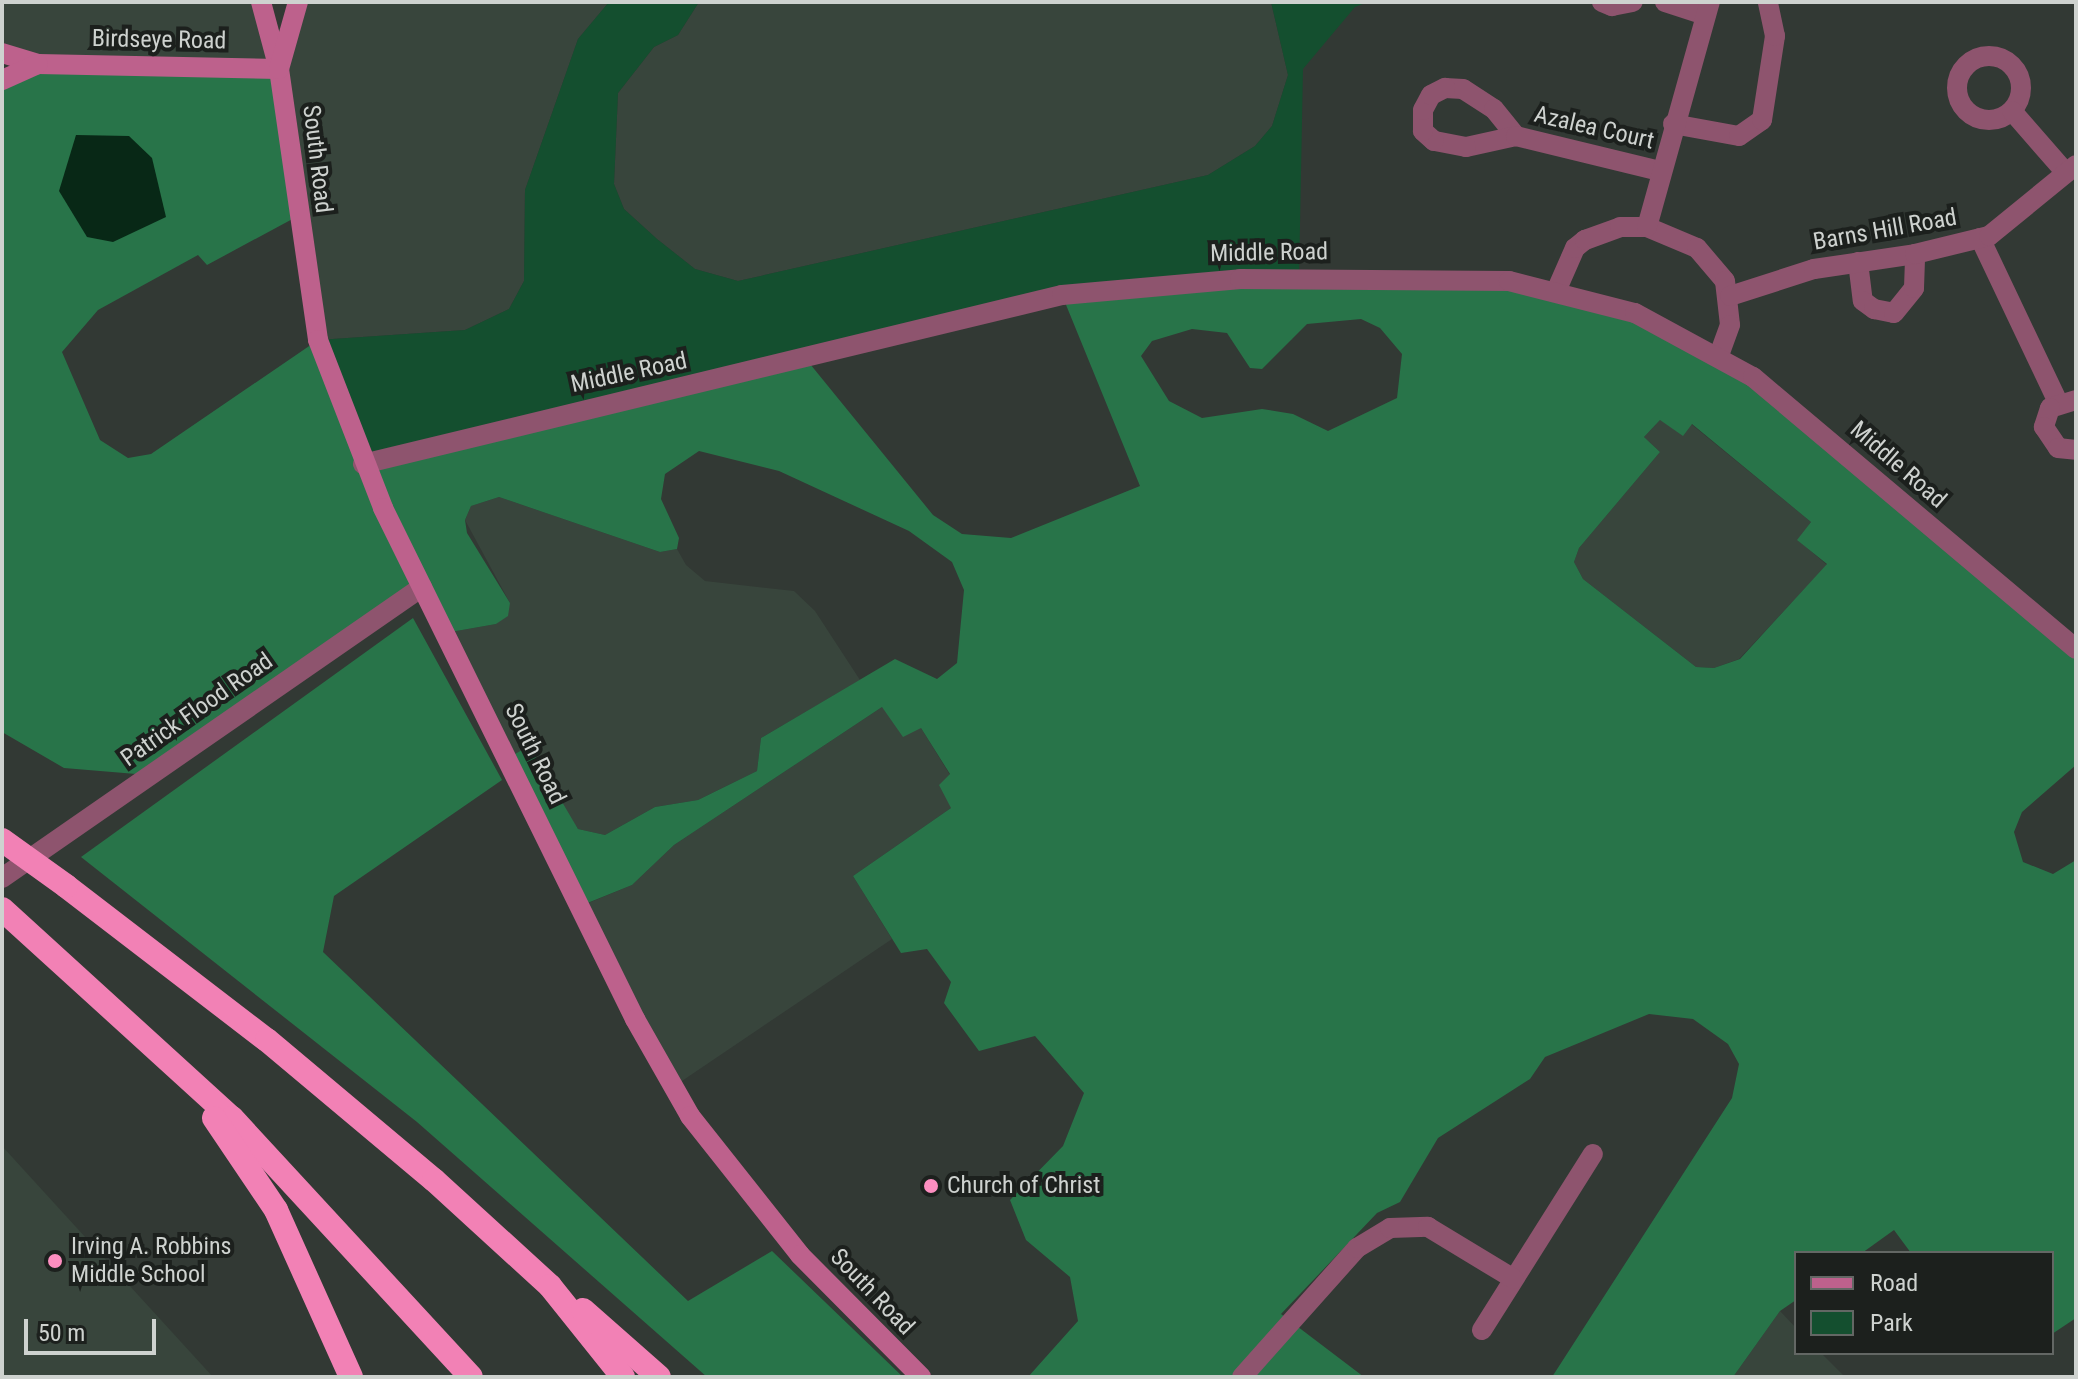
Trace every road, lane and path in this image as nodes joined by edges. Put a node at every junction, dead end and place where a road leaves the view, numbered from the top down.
1 (261, 2) edge
2 (298, 2) edge
3 (1602, 2) edge
4 (1633, 2) edge
5 (1665, 2) edge
6 (1768, 2) edge
7 (1707, 9) edge
8 (2, 53) edge
9 (38, 64) junction
10 (279, 69) junction
11 (2, 80) edge
12 (2012, 111) dead end
13 (1673, 124) junction
14 (1516, 136) dead end
15 (2071, 169) edge
16 (1660, 171) junction
17 (1647, 227) junction
18 (1980, 238) junction
19 (1915, 254) junction
20 (1858, 262) junction
21 (1557, 289) junction
22 (1730, 296) junction
23 (1719, 356) junction
24 (2067, 401) edge
25 (2076, 450) edge
26 (363, 464) junction
27 (422, 587) junction
28 (2076, 649) edge
29 (2, 840) edge
30 (2, 878) edge
31 (9, 915) edge
32 (168, 1060) junction
33 (1593, 1154) dead end
34 (1514, 1279) junction
35 (550, 1286) junction
36 (1482, 1330) dead end
37 (351, 1377) edge
38 (471, 1377) edge
39 (623, 1377) edge
40 (659, 1377) edge
41 (921, 1377) edge
42 (1242, 1377) edge

1 - 10 main road, South Road
2 - 10 main road, South Road
3 - 4 street
5 - 7 street
6 - 13 street
7 - 13 street
8 - 9 main road, Birdseye Road
9 - 10 main road, Birdseye Road
9 - 11 main road, Birdseye Road
10 - 26 main road, South Road
12 - 15 street
13 - 16 street
14 - 16 street, Azalea Court
15 - 18 street, Barns Hill Road
16 - 17 street
17 - 21 street
17 - 22 street
18 - 19 street, Barns Hill Road
18 - 24 street
19 - 20 street, Barns Hill Road
19 - 20 street
20 - 22 street, Barns Hill Road
21 - 23 street, Middle Road
21 - 26 street, Middle Road
22 - 23 street
23 - 28 street, Middle Road
24 - 25 street
26 - 27 main road, South Road
27 - 30 street, Patrick Flood Road
27 - 41 main road, South Road
29 - 35 highway, bridge
31 - 32 highway
32 - 37 highway
32 - 38 highway
33 - 34 street
34 - 36 street
34 - 42 street
35 - 39 highway
35 - 40 highway

